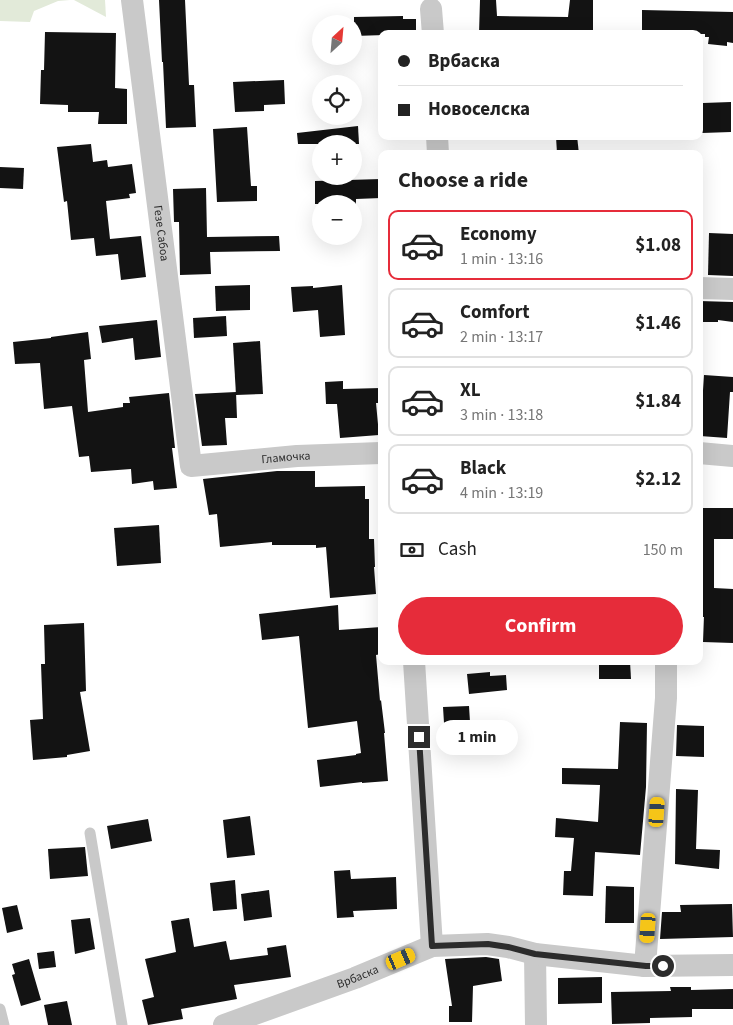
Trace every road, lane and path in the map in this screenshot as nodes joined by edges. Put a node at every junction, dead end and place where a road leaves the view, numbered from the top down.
1 (132, 0) edge
2 (431, 9) dead end
3 (432, 30) edge
4 (703, 288) edge
5 (733, 289) edge
6 (378, 452) edge
7 (703, 452) edge
8 (733, 456) edge
9 (191, 466) joint
10 (414, 665) edge
11 (666, 665) edge
12 (90, 833) dead end
13 (432, 946) junction
14 (535, 954) junction
15 (733, 965) edge
16 (646, 966) junction
17 (0, 1009) edge
18 (4, 1025) edge
19 (122, 1025) edge
20 (224, 1025) edge
21 (536, 1025) edge

1 - 9 street, Гезе Сабоа
2 - 3 street
4 - 5 street
6 - 9 street, Гламочка
7 - 8 street
10 - 13 street
11 - 16 street
12 - 19 lane
13 - 14 street, Врбаска
13 - 20 street, Врбаска
14 - 16 street, Врбаска
14 - 21 street
15 - 16 street, Врбаска
17 - 18 lane

